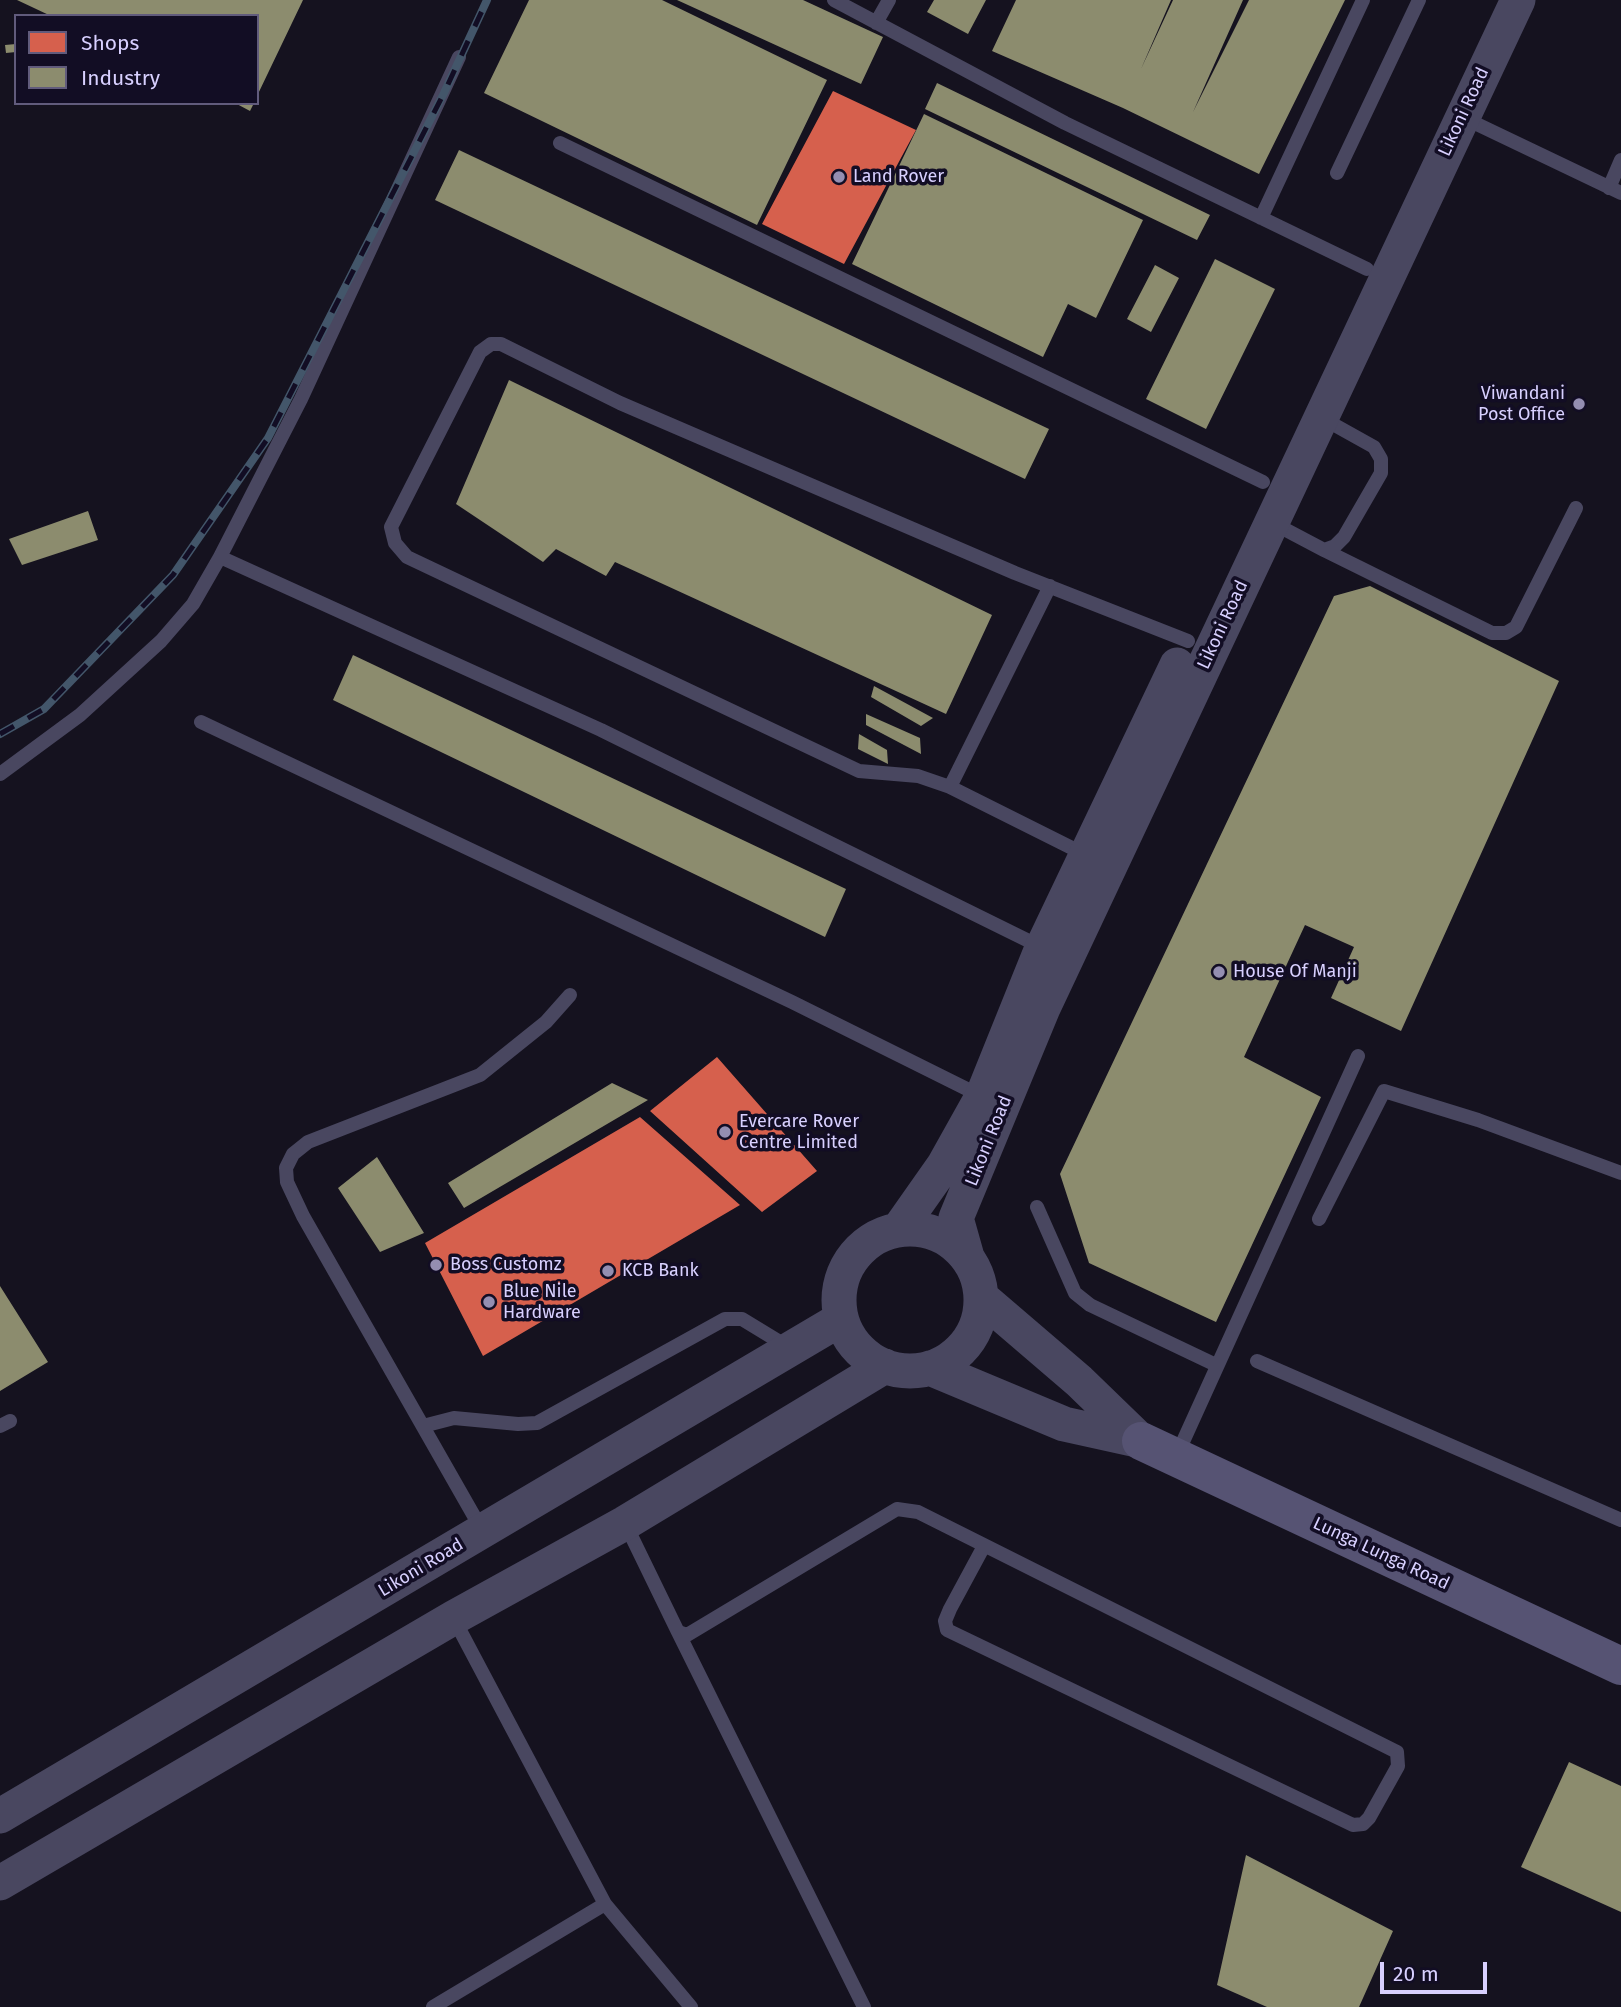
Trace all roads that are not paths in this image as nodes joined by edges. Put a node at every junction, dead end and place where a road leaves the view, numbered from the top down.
1 (834, 0) edge
2 (889, 0) edge
3 (1363, 0) edge
4 (1419, 0) edge
5 (1499, 0) edge
6 (1518, 0) edge
7 (876, 23) junction
8 (459, 57) dead end
9 (1462, 117) junction
10 (560, 143) dead end
11 (1621, 160) edge
12 (1337, 173) dead end
13 (1615, 190) edge
14 (1261, 218) junction
15 (1367, 269) junction
16 (1321, 418) junction
17 (1264, 482) junction
18 (1576, 508) dead end
19 (1271, 522) junction
20 (1325, 550) junction
21 (220, 557) junction
22 (1050, 586) junction
23 (1188, 641) junction
24 (201, 722) dead end
25 (0, 774) edge
26 (950, 787) junction
27 (1087, 855) junction
28 (1042, 948) junction
29 (570, 995) dead end
30 (1358, 1056) dead end
31 (982, 1097) junction
32 (1621, 1173) edge
33 (1037, 1207) dead end
34 (1319, 1219) dead end
35 (899, 1229) junction
36 (967, 1257) junction
37 (981, 1297) junction
38 (841, 1319) junction
39 (791, 1349) junction
40 (1257, 1361) dead end
41 (1216, 1365) junction
42 (885, 1366) junction
43 (930, 1368) junction
44 (423, 1426) junction
45 (1141, 1441) junction
46 (1175, 1458) junction
47 (1621, 1520) edge
48 (625, 1523) junction
49 (483, 1531) junction
50 (984, 1546) junction
51 (453, 1618) junction
52 (678, 1632) junction
53 (1619, 1658) edge
54 (0, 1816) edge
55 (0, 1883) edge
56 (606, 1904) junction
57 (433, 2007) edge
58 (691, 2007) edge
59 (864, 2007) edge

1 - 7 lane
2 - 7 lane
3 - 14 lane
4 - 12 lane
5 - 15 street, Likoni Road
6 - 9 street, Likoni Road
7 - 14 lane
8 - 21 lane
9 - 13 lane
9 - 16 street, Likoni Road
10 - 17 lane
11 - 13 lane
14 - 15 lane
15 - 17 street, Likoni Road
16 - 19 street, Likoni Road
16 - 20 lane
17 - 23 street, Likoni Road
18 - 20 lane
19 - 20 lane
19 - 36 street, Likoni Road
21 - 25 lane
21 - 28 lane
22 - 23 lane
22 - 26 lane
22 - 26 lane
23 - 27 street, Likoni Road
24 - 31 lane
26 - 27 lane
27 - 28 street, Likoni Road
28 - 31 street, Likoni Road
29 - 44 lane
30 - 41 lane
31 - 35 street, Likoni Road
32 - 34 lane
33 - 41 lane
35 - 36 street
35 - 38 street
36 - 37 street
37 - 43 street
37 - 45 street, Lunga Lunga Road
38 - 39 street, Likoni Road
38 - 42 street
39 - 44 lane
39 - 49 street, Likoni Road
40 - 47 lane
41 - 46 lane
42 - 43 street
42 - 48 street
43 - 45 street, Lunga Lunga Road
44 - 49 lane
45 - 46 main road, Lunga Lunga Road
46 - 53 main road, Lunga Lunga Road
48 - 51 street
48 - 52 lane
49 - 54 street, Likoni Road
50 - 50 lane
50 - 52 lane
51 - 55 street
51 - 56 lane
52 - 59 lane
56 - 57 lane
56 - 58 lane

